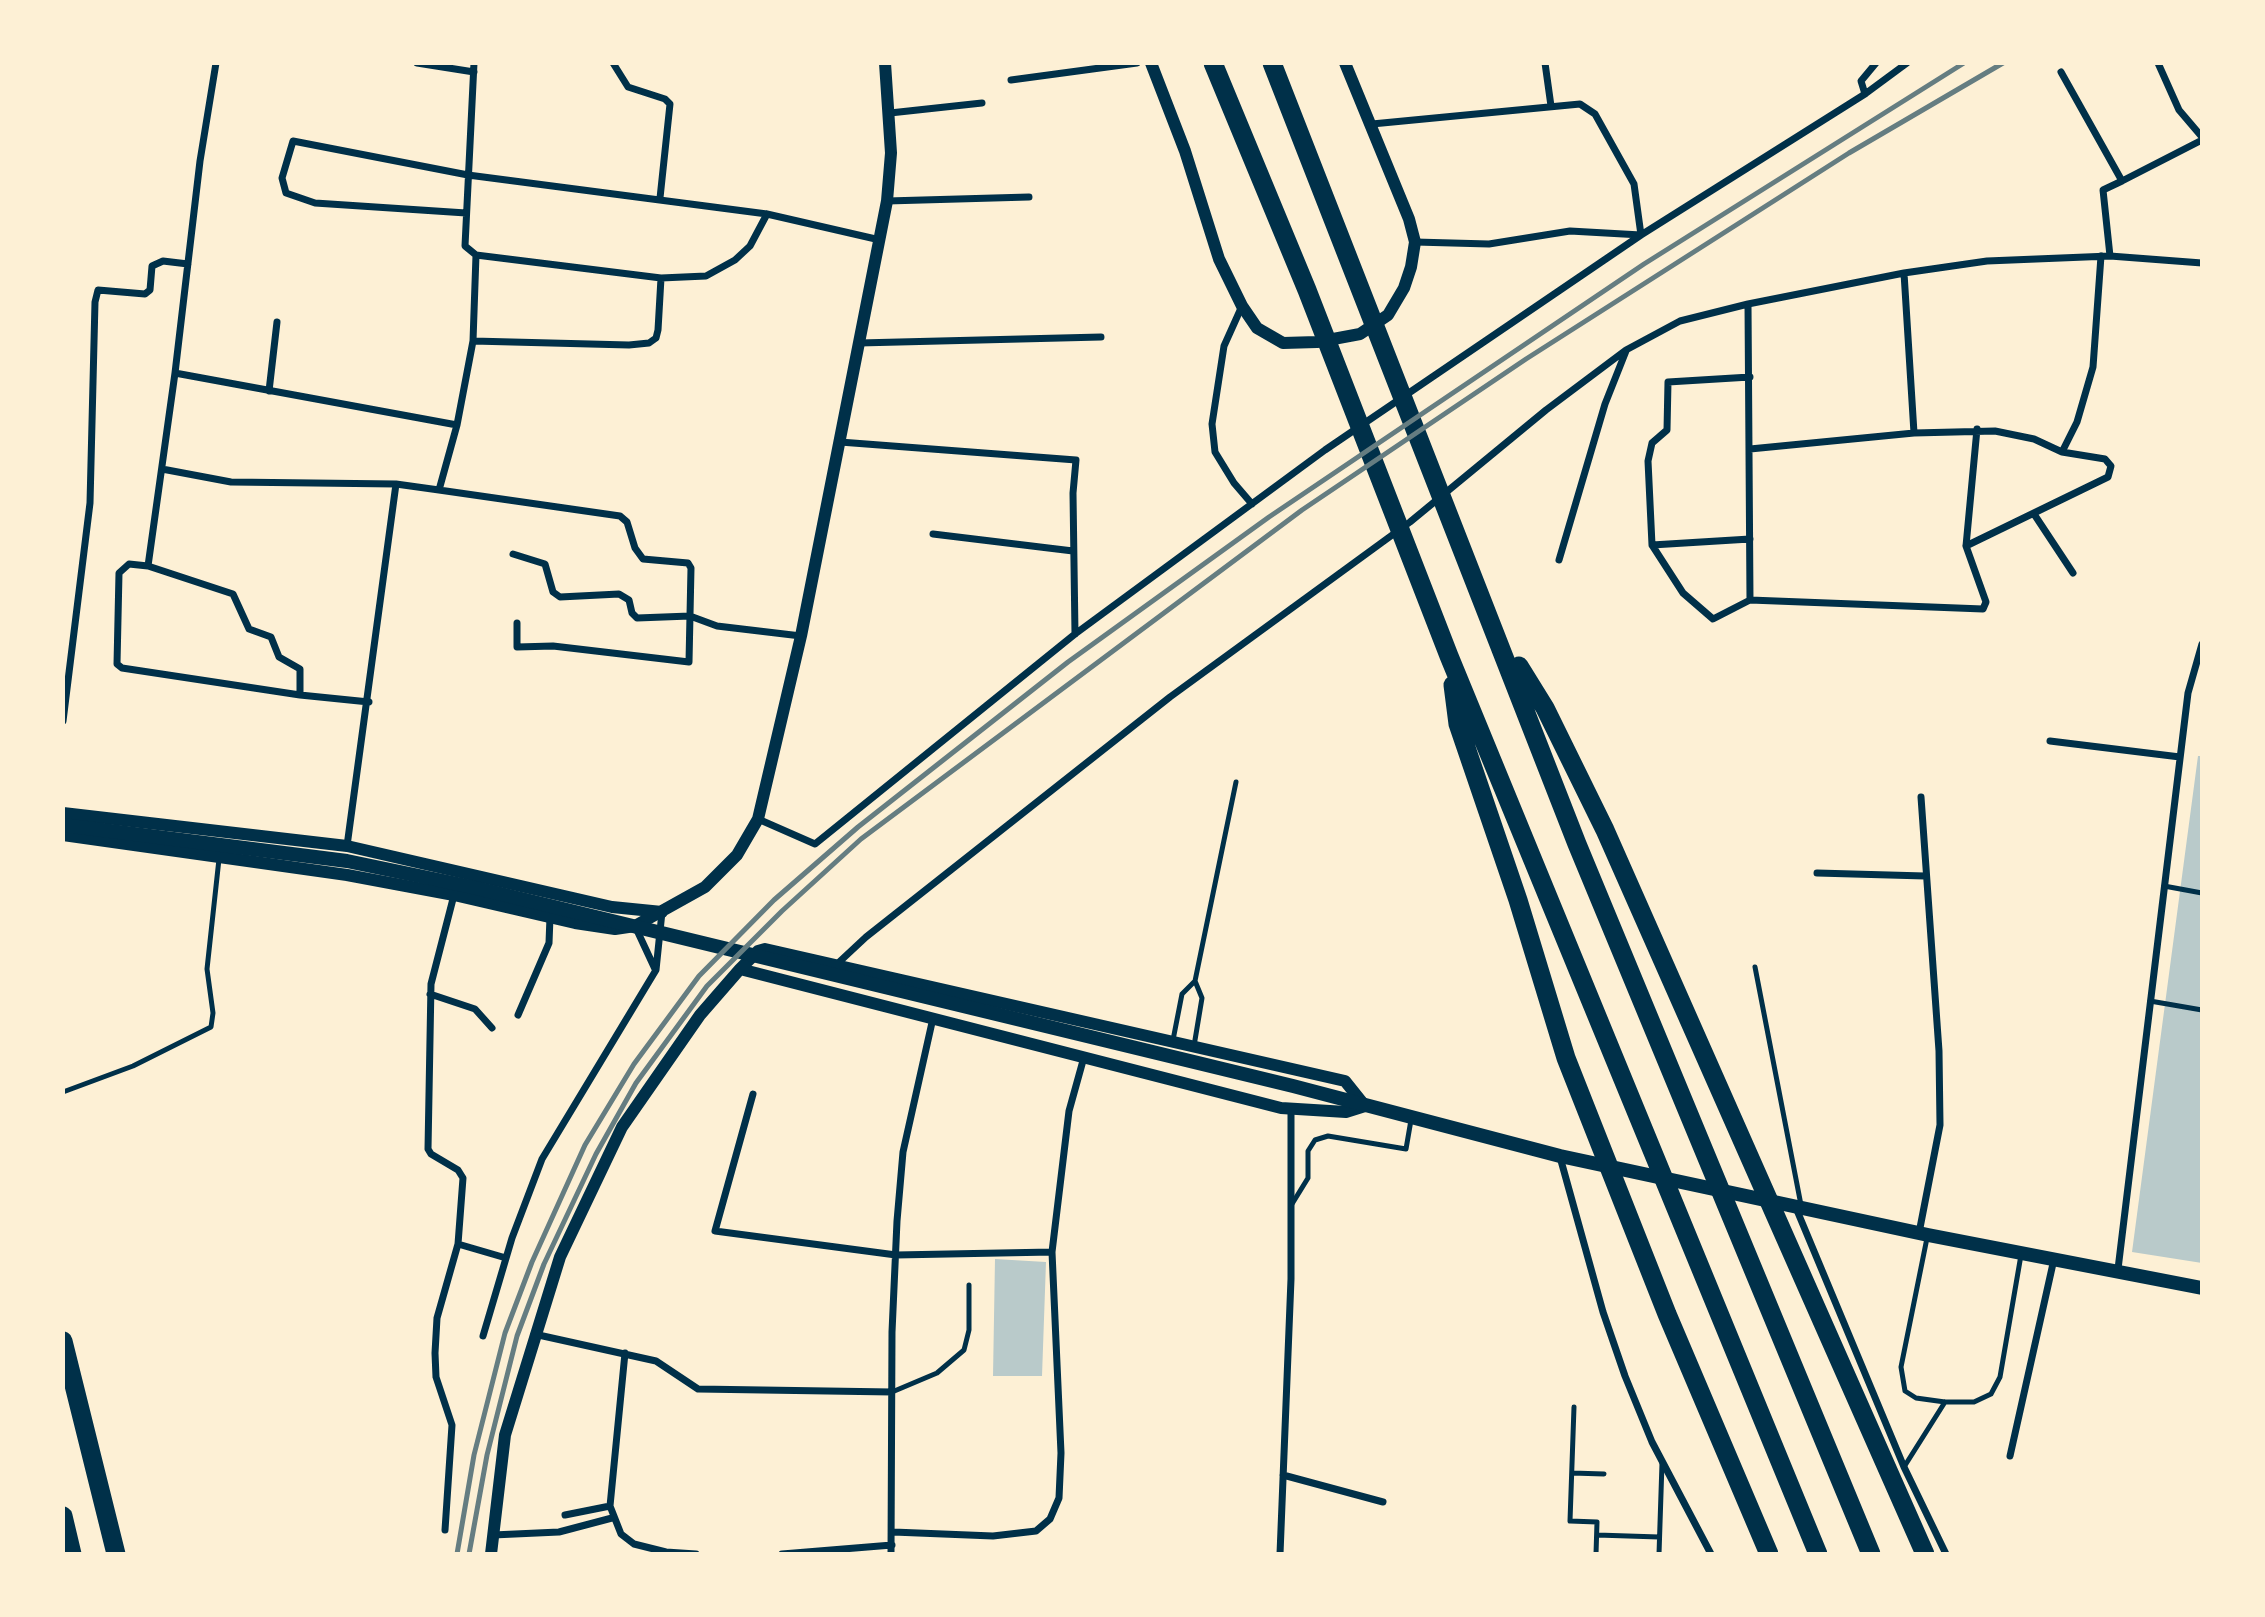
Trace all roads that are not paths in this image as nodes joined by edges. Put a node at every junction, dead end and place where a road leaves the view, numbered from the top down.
1 (216, 63) edge
2 (416, 63) edge
3 (474, 63) edge
4 (613, 63) edge
5 (885, 63) edge
6 (1061, 63) edge
7 (1137, 63) edge
8 (1151, 63) edge
9 (1213, 63) edge
10 (1272, 63) edge
11 (1345, 63) edge
12 (1545, 63) edge
13 (1876, 63) edge
14 (1908, 63) edge
15 (2158, 63) edge
16 (474, 72) junction
17 (1066, 72) junction
18 (2062, 72) dead end
19 (1011, 80) dead end
20 (1865, 94) junction
21 (982, 103) dead end
22 (1551, 106) junction
23 (890, 113) junction
24 (1372, 124) junction
25 (2202, 138) edge
26 (468, 175) junction
27 (2122, 181) junction
28 (1028, 197) dead end
29 (660, 198) junction
30 (887, 201) junction
31 (466, 213) junction
32 (767, 214) junction
33 (1641, 235) junction
34 (880, 240) junction
35 (1415, 243) junction
36 (476, 256) junction
37 (2101, 256) junction
38 (2110, 256) junction
39 (2202, 263) edge
40 (188, 264) junction
41 (1904, 273) junction
42 (661, 278) junction
43 (1748, 304) junction
44 (1242, 306) junction
45 (277, 322) dead end
46 (1101, 337) dead end
47 (473, 341) junction
48 (859, 343) junction
49 (1626, 350) junction
50 (175, 373) junction
51 (1750, 377) junction
52 (269, 391) junction
53 (457, 425) junction
54 (1977, 429) junction
55 (1914, 433) junction
56 (839, 442) junction
57 (1750, 449) junction
58 (2062, 452) junction
59 (162, 469) junction
60 (396, 484) junction
61 (439, 490) junction
62 (1252, 504) junction
63 (2034, 514) junction
64 (933, 534) dead end
65 (1750, 539) junction
66 (1652, 545) junction
67 (1966, 545) junction
68 (1073, 551) junction
69 (513, 554) dead end
70 (1559, 560) dead end
71 (148, 566) junction
72 (2073, 573) dead end
73 (1750, 600) junction
74 (690, 616) junction
75 (517, 623) dead end
76 (1494, 626) junction
77 (1075, 634) junction
78 (801, 636) junction
79 (2202, 644) edge
80 (1449, 656) junction
81 (300, 695) junction
82 (369, 702) junction
83 (63, 721) edge
84 (2050, 741) dead end
85 (2180, 757) junction
86 (1236, 782) dead end
87 (1921, 797) dead end
88 (63, 813) edge
89 (758, 819) junction
90 (63, 825) edge
91 (63, 835) edge
92 (347, 846) junction
93 (220, 856) junction
94 (1817, 873) dead end
95 (1925, 876) junction
96 (2164, 886) junction
97 (2202, 893) edge
98 (558, 894) junction
99 (454, 895) junction
100 (575, 899) junction
101 (662, 912) junction
102 (550, 917) junction
103 (575, 923) junction
104 (635, 926) junction
105 (836, 965) junction
106 (1755, 967) dead end
107 (740, 969) junction
108 (656, 970) junction
109 (887, 976) junction
110 (1195, 981) junction
111 (430, 993) junction
112 (2150, 1001) junction
113 (880, 1005) junction
114 (2202, 1010) edge
115 (518, 1015) dead end
116 (933, 1018) junction
117 (492, 1028) dead end
118 (1172, 1044) junction
119 (1193, 1048) junction
120 (1084, 1058) junction
121 (63, 1092) edge
122 (753, 1094) dead end
123 (1365, 1106) junction
124 (1291, 1109) junction
125 (1412, 1117) junction
126 (1560, 1156) junction
127 (1291, 1206) junction
128 (1798, 1206) junction
129 (1923, 1234) junction
130 (458, 1244) junction
131 (1052, 1252) junction
132 (2022, 1253) junction
133 (896, 1255) junction
134 (506, 1258) junction
135 (2054, 1259) junction
136 (2118, 1269) junction
137 (969, 1285) dead end
138 (2202, 1288) edge
139 (534, 1334) junction
140 (483, 1336) dead end
141 (63, 1341) edge
142 (625, 1353) junction
143 (892, 1392) junction
144 (1945, 1402) junction
145 (1574, 1407) dead end
146 (2010, 1456) dead end
147 (1662, 1461) junction
148 (1904, 1467) junction
149 (1572, 1473) junction
150 (1604, 1474) dead end
151 (1283, 1475) junction
152 (1383, 1502) dead end
153 (610, 1506) junction
154 (565, 1515) dead end
155 (63, 1516) edge
156 (612, 1518) junction
157 (1570, 1521) junction
158 (445, 1530) dead end
159 (1570, 1531) dead end
160 (893, 1532) junction
161 (493, 1535) junction
162 (1597, 1535) junction
163 (1659, 1537) junction
164 (892, 1550) edge
165 (72, 1554) edge
166 (116, 1554) edge
167 (491, 1554) edge
168 (696, 1554) edge
169 (782, 1554) edge
170 (1280, 1554) edge
171 (1597, 1554) edge
172 (1659, 1554) edge
173 (1711, 1554) edge
174 (1769, 1554) edge
175 (1818, 1554) edge
176 (1871, 1554) edge
177 (1925, 1554) edge
178 (1946, 1554) edge

1 - 40 street
2 - 16 street
3 - 16 street
4 - 29 street
5 - 23 street
6 - 17 street
7 - 17 street
8 - 44 street
9 - 80 highway
10 - 76 highway
11 - 24 street
12 - 22 street
13 - 20 street
14 - 20 street
15 - 25 street
16 - 26 street
17 - 19 street
18 - 27 street
20 - 33 street
21 - 23 street
22 - 24 street
22 - 33 street
23 - 30 street
24 - 35 street
25 - 27 street
26 - 29 street
26 - 31 street
26 - 31 street
27 - 38 street
28 - 30 street
29 - 32 street
30 - 34 street
31 - 36 street
32 - 34 street
32 - 42 street
33 - 35 street
33 - 62 street
34 - 48 street
35 - 44 street
36 - 42 street
36 - 47 street
37 - 38 street
37 - 41 street
37 - 58 street
38 - 39 street
40 - 50 street
40 - 83 street
41 - 43 street
41 - 55 street
42 - 47 street
43 - 49 street
43 - 51 street
44 - 62 street
45 - 52 street
46 - 48 street
47 - 53 street
48 - 56 street
49 - 70 street
49 - 105 street
50 - 52 street
50 - 59 street
51 - 57 street
51 - 66 street
52 - 53 street
53 - 61 street
54 - 55 street
54 - 58 street
54 - 67 street
55 - 57 street
56 - 68 street
56 - 78 street
57 - 65 street
58 - 63 street
59 - 60 street
59 - 71 street
60 - 61 street
60 - 82 street
61 - 74 street
62 - 77 street
63 - 67 street
63 - 72 street
64 - 68 street
65 - 66 street
65 - 73 street
66 - 73 street
67 - 73 street
68 - 77 street
69 - 74 street
71 - 81 street
71 - 81 street
74 - 75 street
74 - 78 street
76 - 176 highway
76 - 177 highway
77 - 89 street
78 - 89 street
79 - 85 street
80 - 174 highway
80 - 175 highway
81 - 82 street
82 - 92 street
84 - 85 street
85 - 96 street
86 - 110 lane
87 - 95 street
88 - 92 street
89 - 101 street
90 - 123 main road
91 - 93 street
92 - 98 street
93 - 99 street
93 - 121 lane
94 - 95 street
95 - 129 street
96 - 97 lane
96 - 112 street
98 - 100 street
98 - 102 street
99 - 102 street
99 - 111 street
100 - 101 street
100 - 103 street
101 - 104 street
101 - 108 street
102 - 103 street
102 - 115 street
103 - 104 street
104 - 108 street
105 - 107 street
105 - 109 street
106 - 128 lane
107 - 113 street
107 - 139 street
108 - 134 street
109 - 113 street
109 - 118 street
110 - 118 lane
110 - 119 lane
111 - 117 street
111 - 130 street
112 - 114 lane
112 - 136 street
113 - 116 street
116 - 120 street
116 - 133 street
118 - 119 street
119 - 123 street
120 - 124 street
120 - 131 street
122 - 133 street
123 - 124 street
123 - 125 main road
124 - 127 street
125 - 126 main road
125 - 127 lane
126 - 128 main road
126 - 147 street
127 - 151 street
128 - 129 main road
128 - 148 street
129 - 132 main road
129 - 144 lane
130 - 134 street
130 - 158 street
131 - 133 street
131 - 160 street
132 - 135 main road
132 - 144 lane
133 - 143 street
134 - 140 street
135 - 136 main road
135 - 146 street
136 - 138 main road
137 - 143 lane
139 - 142 street
139 - 161 street
141 - 166 highway
142 - 143 street
142 - 153 street
143 - 160 street
144 - 148 lane
145 - 149 lane
147 - 163 lane
147 - 173 street
148 - 178 street
149 - 150 lane
149 - 157 lane
151 - 152 street
151 - 170 street
153 - 154 street
153 - 156 street
155 - 165 highway
156 - 161 street
156 - 168 street
157 - 159 lane
157 - 162 lane
160 - 164 street
161 - 167 street
162 - 163 lane
162 - 171 lane
163 - 172 lane
164 - 169 street

